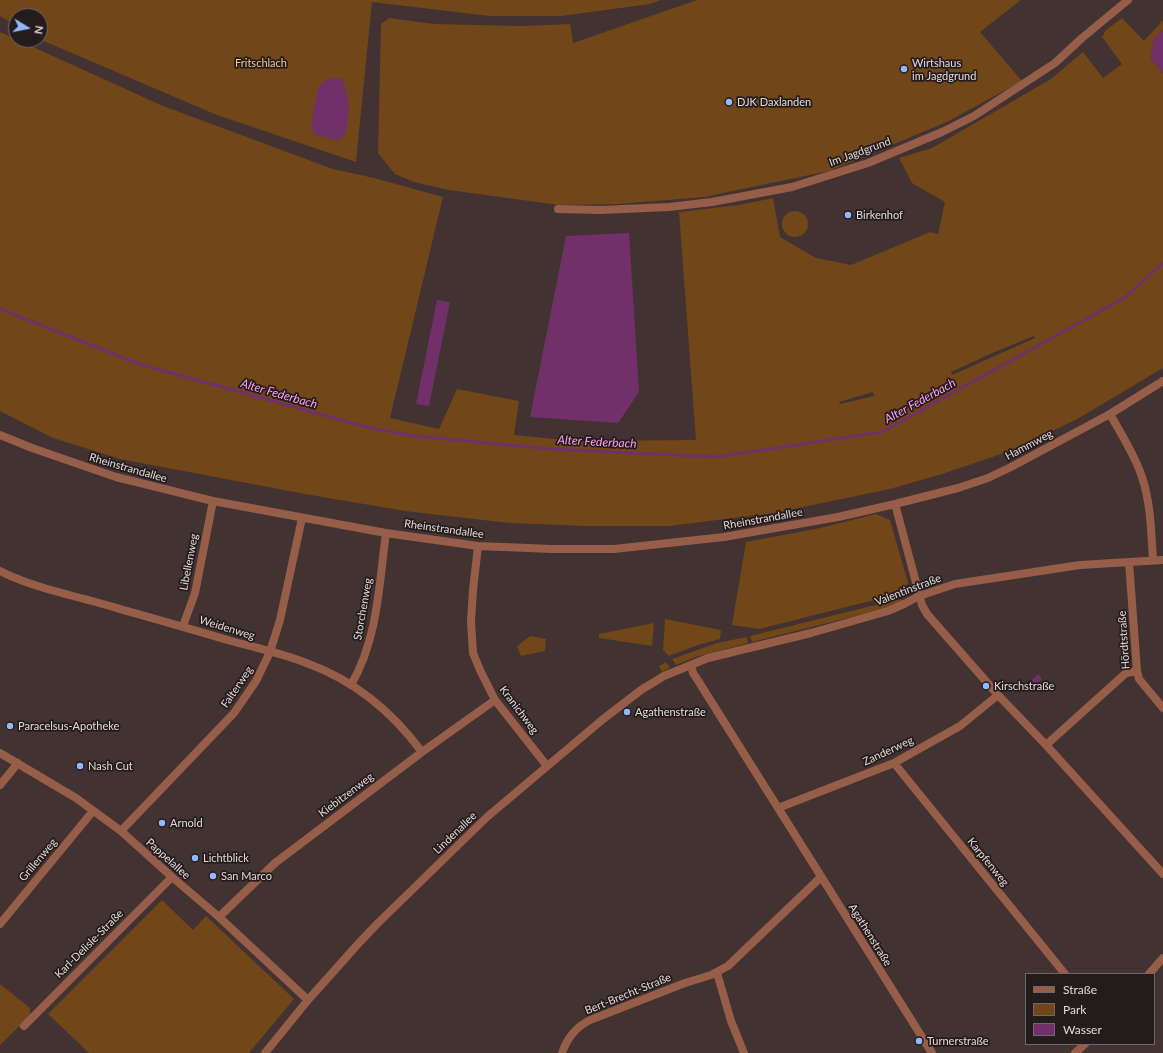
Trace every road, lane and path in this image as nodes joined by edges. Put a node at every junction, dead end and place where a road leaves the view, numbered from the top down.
1 (1128, 0) edge
2 (558, 209) dead end
3 (1163, 381) edge
4 (1110, 414) junction
5 (0, 435) edge
6 (213, 501) junction
7 (895, 504) junction
8 (302, 518) junction
9 (386, 533) junction
10 (478, 546) junction
11 (1152, 560) junction
12 (1163, 560) edge
13 (1130, 562) junction
14 (0, 571) edge
15 (919, 596) junction
16 (183, 626) junction
17 (270, 652) junction
18 (691, 665) junction
19 (1137, 671) junction
20 (351, 685) junction
21 (998, 695) junction
22 (495, 700) junction
23 (1163, 708) edge
24 (1046, 745) junction
25 (422, 752) junction
26 (0, 753) edge
27 (18, 763) junction
28 (894, 763) junction
29 (547, 766) junction
30 (0, 785) edge
31 (778, 808) junction
32 (93, 811) junction
33 (121, 831) junction
34 (1163, 874) edge
35 (172, 877) junction
36 (821, 877) junction
37 (219, 917) junction
38 (0, 924) edge
39 (1163, 958) edge
40 (717, 973) junction
41 (1064, 973) edge
42 (1150, 973) edge
43 (308, 1000) junction
44 (24, 1026) dead end
45 (1083, 1045) edge
46 (265, 1053) edge
47 (562, 1053) edge
48 (744, 1053) edge
49 (932, 1053) edge
50 (1075, 1053) edge

1 - 2 street, Im Jagdgrund
3 - 4 street, Hammweg
4 - 7 street, Hammweg
4 - 11 street
5 - 6 street, Rheinstrandallee
6 - 8 street, Rheinstrandallee
6 - 16 street, Libellenweg
7 - 10 street, Rheinstrandallee
7 - 15 street
8 - 9 street, Rheinstrandallee
8 - 17 street, Falterweg
9 - 10 street, Rheinstrandallee
9 - 20 street, Storchenweg
10 - 22 street, Kranichweg
11 - 12 street, Valentinstraße
11 - 13 street, Valentinstraße
13 - 15 street, Valentinstraße
13 - 19 street, Hördtstraße
14 - 16 street, Weidenweg
15 - 18 street, Valentinstraße
15 - 21 street
16 - 17 street, Weidenweg
17 - 20 street, Weidenweg
17 - 33 street, Falterweg
18 - 29 street, Lindenallee
18 - 31 street, Agathenstraße
19 - 23 street, Hördtstraße
19 - 24 street
20 - 25 street, Weidenweg
21 - 24 street
21 - 28 street, Zanderweg
22 - 25 street, Kiebitzenweg
22 - 29 street, Kranichweg
24 - 34 street
25 - 37 street, Kiebitzenweg
26 - 27 street, Pappelallee
27 - 30 street
27 - 32 street, Pappelallee
28 - 31 street, Zanderweg
28 - 41 street, Karpfenweg
29 - 43 street, Lindenallee
31 - 36 street, Agathenstraße
32 - 33 street, Pappelallee
32 - 38 street, Grillenweg
33 - 35 street, Pappelallee
35 - 37 street, Pappelallee
35 - 44 street, Karl-Delisle-Straße
36 - 40 street, Bert-Brecht-Straße
36 - 49 street, Agathenstraße
37 - 43 street, Pappelallee
39 - 42 street
40 - 47 street, Bert-Brecht-Straße
40 - 48 street
43 - 46 street, Lindenallee
45 - 50 street

